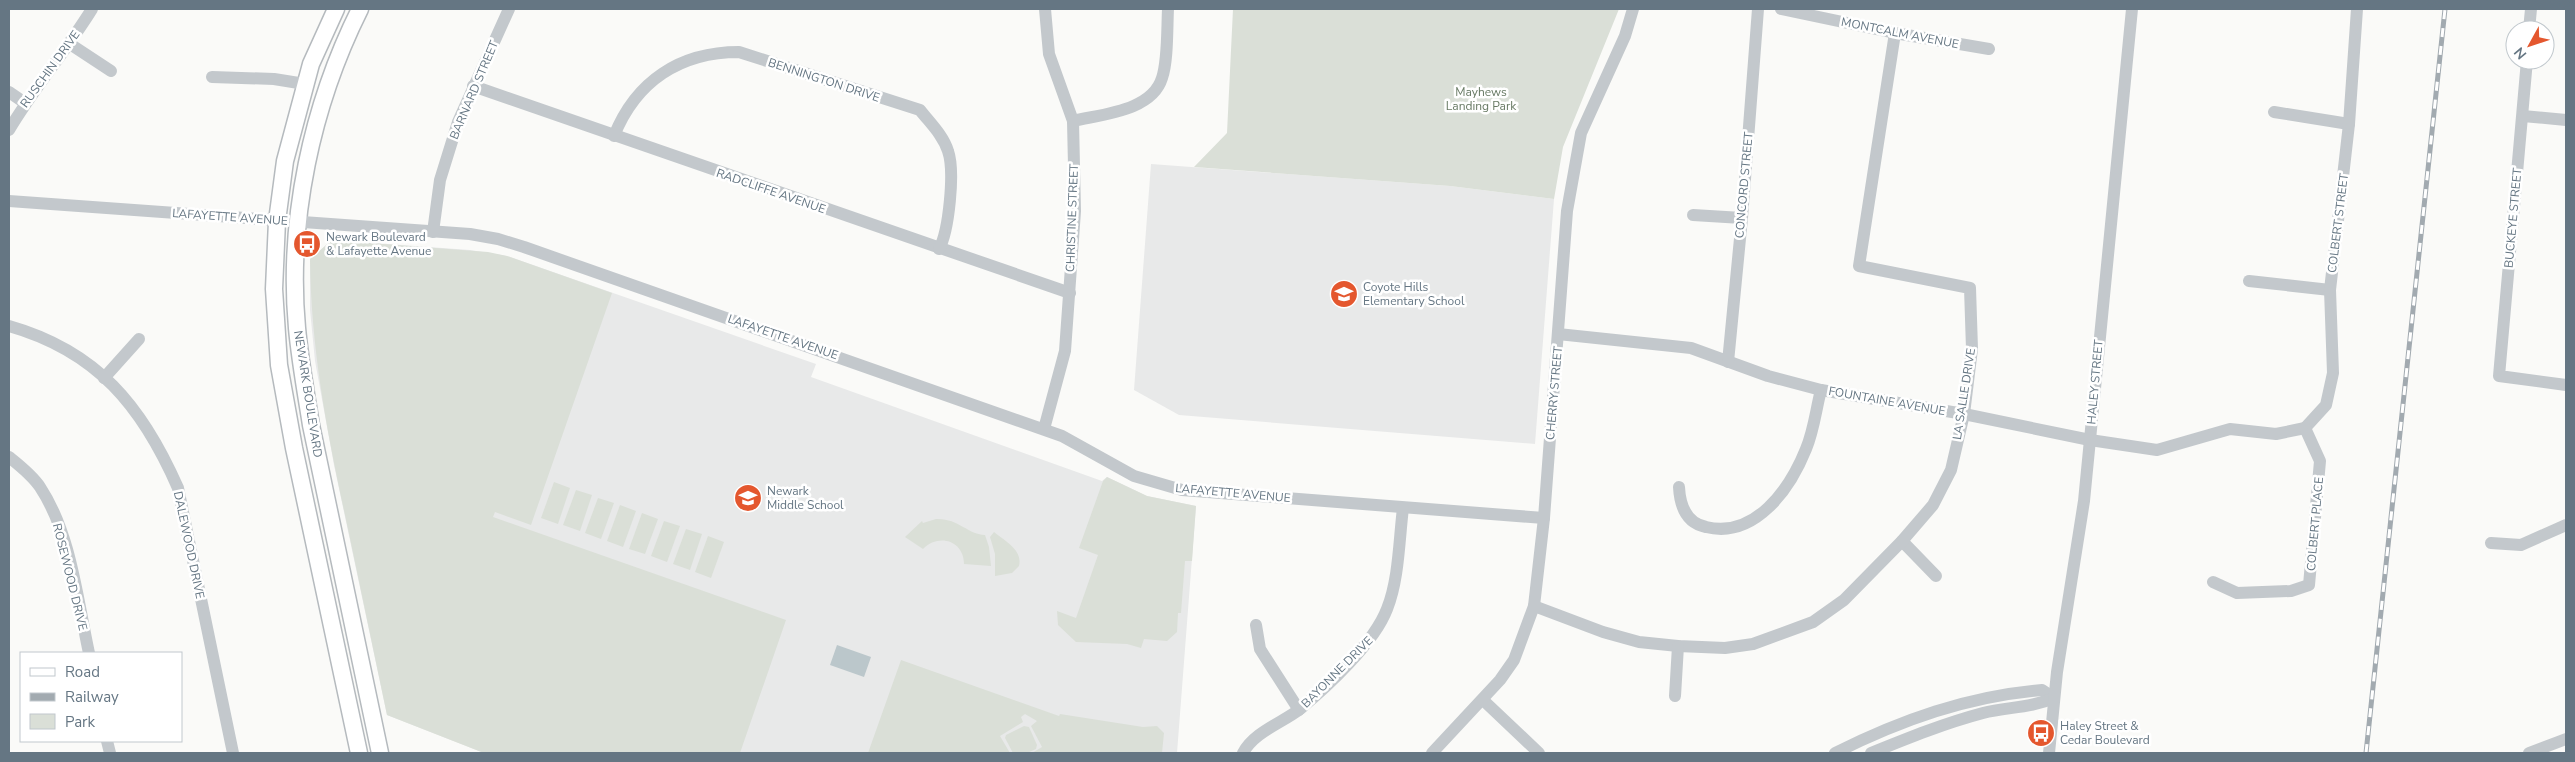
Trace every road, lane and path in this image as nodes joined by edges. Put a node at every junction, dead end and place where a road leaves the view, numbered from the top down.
1 (92, 9) edge
2 (336, 9) edge
3 (360, 9) edge
4 (509, 9) edge
5 (1045, 9) edge
6 (1168, 9) edge
7 (1633, 9) edge
8 (1758, 9) edge
9 (1782, 9) edge
10 (2132, 9) edge
11 (2357, 9) edge
12 (1895, 33) junction
13 (70, 44) junction
14 (1989, 49) dead end
15 (2526, 70) edge
16 (111, 71) dead end
17 (212, 77) dead end
18 (305, 84) junction
19 (473, 86) junction
20 (9, 92) edge
21 (25, 103) junction
22 (2274, 112) dead end
23 (2523, 116) junction
24 (2566, 120) edge
25 (1073, 122) junction
26 (2349, 124) junction
27 (9, 130) edge
28 (614, 136) junction
29 (9, 202) edge
30 (1693, 215) dead end
31 (1742, 218) junction
32 (277, 221) junction
33 (299, 222) junction
34 (433, 232) junction
35 (939, 249) junction
36 (2249, 281) dead end
37 (2330, 290) junction
38 (1070, 293) junction
39 (9, 326) edge
40 (1558, 334) junction
41 (139, 339) dead end
42 (1728, 362) junction
43 (104, 378) junction
44 (2566, 385) edge
45 (1821, 390) junction
46 (1964, 414) junction
47 (2305, 428) junction
48 (1044, 429) junction
49 (2090, 440) junction
50 (9, 457) edge
51 (1679, 487) dead end
52 (1403, 508) junction
53 (1544, 518) junction
54 (2566, 525) edge
55 (1902, 541) junction
56 (2491, 543) dead end
57 (1936, 576) dead end
58 (2213, 582) dead end
59 (1534, 606) junction
60 (1256, 625) dead end
61 (1678, 646) junction
62 (88, 652) edge
63 (1674, 696) dead end
64 (2054, 698) junction
65 (1483, 700) junction
66 (1299, 710) junction
67 (2566, 739) edge
68 (233, 753) edge
69 (359, 753) edge
70 (380, 753) edge
71 (1243, 753) edge
72 (1432, 753) edge
73 (1539, 753) edge
74 (1835, 753) edge
75 (1871, 753) edge
76 (2049, 753) edge
77 (2529, 753) edge

1 - 13 street, RUSCHIN DRIVE
2 - 18 main road, NEWARK BOULEVARD
3 - 33 main road, NEWARK BOULEVARD
4 - 19 street, BARNARD STREET
5 - 25 street, CHRISTINE STREET
6 - 25 street
7 - 40 street, CHERRY STREET
8 - 31 street, CONCORD STREET
9 - 12 street, MONTCALM AVENUE
10 - 49 street, HALEY STREET
11 - 26 street, COLBERT STREET
12 - 14 street, MONTCALM AVENUE
12 - 46 street, LA SALLE DRIVE
13 - 16 street
13 - 21 street, RUSCHIN DRIVE
15 - 23 street, BUCKEYE STREET
17 - 18 street
18 - 32 main road, NEWARK BOULEVARD
19 - 28 street, RADCLIFFE AVENUE
19 - 34 street, BARNARD STREET
20 - 21 street
21 - 27 street, RUSCHIN DRIVE
22 - 26 street
23 - 24 street
23 - 44 street, BUCKEYE STREET
25 - 38 street, CHRISTINE STREET
26 - 37 street, COLBERT STREET
28 - 35 street, RADCLIFFE AVENUE
28 - 35 street, BENNINGTON DRIVE
29 - 32 street, LAFAYETTE AVENUE
30 - 31 street
31 - 42 street, CONCORD STREET
32 - 33 street, LAFAYETTE AVENUE
32 - 69 main road, NEWARK BOULEVARD
33 - 34 street, LAFAYETTE AVENUE
33 - 70 main road, NEWARK BOULEVARD
34 - 48 street, LAFAYETTE AVENUE
35 - 38 street, RADCLIFFE AVENUE
36 - 37 street
37 - 47 street, COLBERT STREET
38 - 48 street, CHRISTINE STREET
39 - 43 street, DALEWOOD DRIVE
40 - 42 street, FOUNTAINE AVENUE
40 - 53 street, CHERRY STREET
41 - 43 street
42 - 45 street, FOUNTAINE AVENUE
43 - 68 street, DALEWOOD DRIVE
45 - 46 street, FOUNTAINE AVENUE
45 - 51 street
46 - 49 street, FOUNTAINE AVENUE
46 - 55 street, LA SALLE DRIVE
47 - 49 street, FOUNTAINE AVENUE
47 - 58 street, COLBERT PLACE
48 - 52 street, LAFAYETTE AVENUE
49 - 64 street, HALEY STREET
50 - 62 street, ROSEWOOD DRIVE
52 - 53 street, LAFAYETTE AVENUE
52 - 66 street, BAYONNE DRIVE
53 - 59 street, CHERRY STREET
54 - 56 street
55 - 57 street
55 - 61 street, LA SALLE DRIVE
59 - 61 street, LA SALLE DRIVE
59 - 65 street, CHERRY STREET
60 - 66 street
61 - 63 street
64 - 74 street
64 - 75 street
64 - 76 street, HALEY STREET
65 - 72 street, CHERRY STREET
65 - 73 street
66 - 71 street, BAYONNE DRIVE
67 - 77 street

